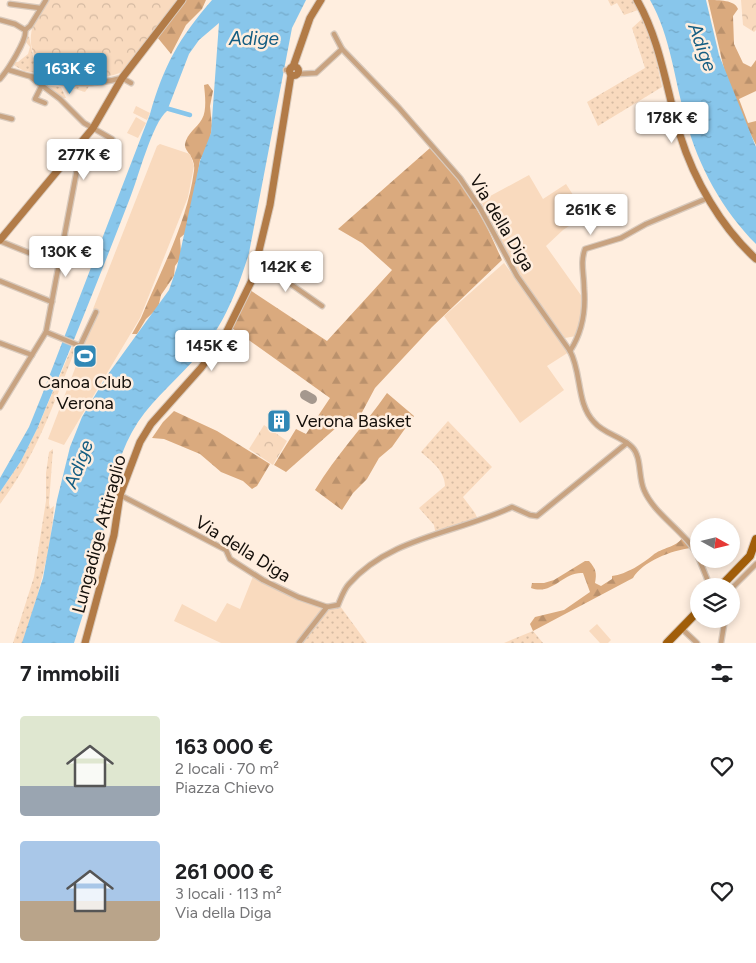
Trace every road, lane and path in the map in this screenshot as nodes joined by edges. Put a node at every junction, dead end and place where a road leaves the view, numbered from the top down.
1 (46, 0) edge
2 (182, 0) edge
3 (321, 0) edge
4 (637, 0) edge
5 (10, 4) dead end
6 (40, 8) junction
7 (0, 20) edge
8 (25, 30) junction
9 (334, 34) dead end
10 (342, 49) junction
11 (9, 70) junction
12 (295, 70) junction
13 (32, 78) junction
14 (122, 78) junction
15 (0, 79) edge
16 (131, 83) dead end
17 (42, 87) junction
18 (45, 103) dead end
19 (0, 116) edge
20 (12, 119) dead end
21 (93, 128) junction
22 (112, 139) dead end
23 (74, 151) junction
24 (708, 198) junction
25 (0, 241) edge
26 (756, 258) edge
27 (59, 265) junction
28 (253, 275) junction
29 (0, 281) edge
30 (52, 302) junction
31 (322, 306) dead end
32 (96, 312) dead end
33 (46, 332) junction
34 (0, 343) edge
35 (570, 351) junction
36 (32, 355) junction
37 (0, 407) edge
38 (627, 443) junction
39 (120, 495) junction
40 (756, 539) edge
41 (690, 544) edge
42 (753, 553) edge
43 (756, 564) edge
44 (728, 578) edge
45 (740, 580) edge
46 (327, 607) junction
47 (690, 619) edge
48 (681, 628) junction
49 (724, 628) edge
50 (85, 643) edge
51 (299, 643) edge
52 (667, 643) edge
53 (697, 643) edge
54 (721, 643) edge

1 - 6 street
2 - 14 street
3 - 12 street, Lungadige Attiraglio
4 - 24 street
5 - 6 street
6 - 8 street
7 - 8 street
8 - 11 street
9 - 10 street, Via della Diga
10 - 12 street
10 - 35 street, Via della Diga
11 - 13 street
11 - 15 street
12 - 28 street, Lungadige Attiraglio
13 - 14 street
13 - 17 street
14 - 16 street
14 - 21 street
17 - 18 street
17 - 21 street
19 - 20 street
21 - 22 street
21 - 23 street
23 - 25 street
23 - 27 street
24 - 26 street
24 - 35 street
25 - 27 street
27 - 30 street
28 - 31 street
28 - 39 street, Lungadige Attiraglio
29 - 30 street
30 - 33 street
32 - 33 street
33 - 36 street
34 - 36 street
35 - 38 street, Via della Diga
36 - 37 street
38 - 41 street, Via della Diga
38 - 46 street
39 - 46 street, Via della Diga
39 - 50 street, Lungadige Attiraglio
40 - 42 main road
42 - 44 main road
43 - 45 street
46 - 51 street
47 - 48 main road
48 - 52 main road
48 - 53 street
49 - 54 street

